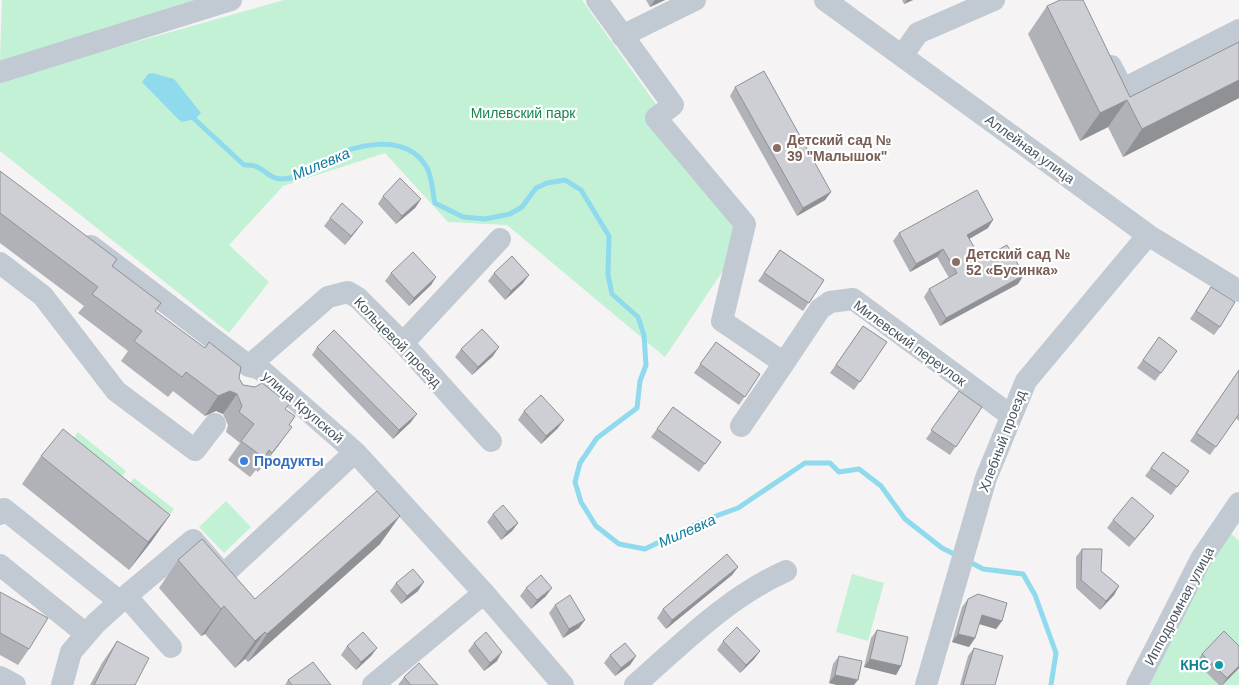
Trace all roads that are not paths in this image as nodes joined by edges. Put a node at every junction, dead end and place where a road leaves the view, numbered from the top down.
1 (231, 0) edge
2 (597, 0) edge
3 (695, 0) edge
4 (825, 0) edge
5 (994, 0) edge
6 (1239, 30) edge
7 (622, 36) junction
8 (1102, 48) edge
9 (902, 56) junction
10 (0, 72) edge
11 (71, 232) edge
12 (1148, 235) junction
13 (500, 239) dead end
14 (0, 263) edge
15 (1239, 291) edge
16 (403, 343) junction
17 (784, 363) junction
18 (255, 368) junction
19 (243, 388) edge
20 (1010, 415) junction
21 (215, 424) dead end
22 (741, 426) dead end
23 (491, 441) dead end
24 (355, 452) junction
25 (1239, 503) edge
26 (0, 514) edge
27 (0, 565) edge
28 (786, 571) dead end
29 (484, 593) junction
30 (122, 599) junction
31 (86, 634) junction
32 (171, 647) dead end
33 (0, 677) edge
34 (15, 685) edge
35 (62, 685) edge
36 (372, 685) edge
37 (563, 685) edge
38 (635, 685) edge
39 (926, 685) edge
40 (1137, 685) edge

1 - 10 street
2 - 7 street
3 - 7 street
4 - 9 street, Аллейная улица
5 - 9 street
6 - 8 street
7 - 17 street
9 - 12 street, Аллейная улица
11 - 18 street, улица Крупской
12 - 15 street, Аллейная улица
12 - 20 street, Хлебный проезд
13 - 16 street
14 - 21 street
16 - 18 street, Кольцевой проезд
16 - 23 street, Кольцевой проезд
17 - 20 street, Милевский переулок
17 - 22 street, Милевский переулок
18 - 19 street
18 - 24 street, улица Крупской
20 - 39 street, Хлебный проезд
24 - 29 street, улица Крупской
24 - 30 street
25 - 40 street, Ипподромная улица
26 - 30 street
27 - 31 street
28 - 38 street
29 - 36 street
29 - 37 street, улица Крупской
30 - 31 street
30 - 32 street
31 - 35 street
33 - 34 street

